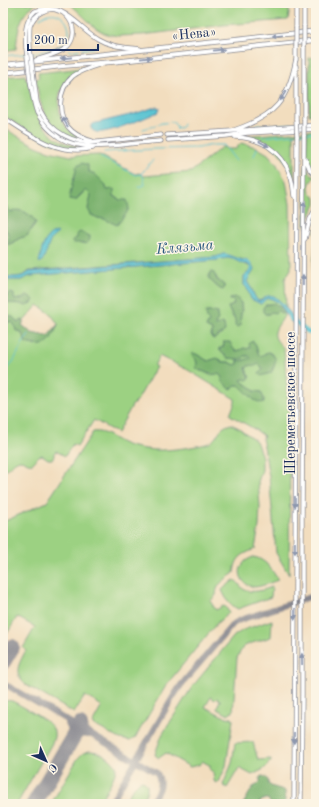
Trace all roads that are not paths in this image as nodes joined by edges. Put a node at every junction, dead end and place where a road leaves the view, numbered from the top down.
1 (296, 3) edge
2 (304, 3) edge
3 (316, 31) edge
4 (316, 40) edge
5 (28, 48) junction
6 (147, 50) junction
7 (296, 59) junction
8 (34, 61) junction
9 (112, 62) junction
10 (3, 65) edge
11 (3, 72) edge
12 (32, 80) junction
13 (3, 117) edge
14 (316, 125) edge
15 (316, 129) edge
16 (230, 132) junction
17 (167, 134) dead end
18 (161, 135) dead end
19 (226, 136) junction
20 (168, 140) dead end
21 (161, 141) dead end
22 (97, 142) junction
23 (98, 147) junction
24 (304, 150) junction
25 (316, 176) edge
26 (316, 208) edge
27 (296, 210) junction
28 (303, 246) junction
29 (294, 804) edge
30 (301, 804) edge

1 - 7 main road, Шереметьевское шоссе, bridge
2 - 24 main road, Шереметьевское шоссе, bridge
3 -> 6 highway, «Нева»
9 -> 4 highway, «Нева»
5 - 6 main road
5 - 8 main road
5 - 12 main road, bridge
6 -> 8 highway, «Нева»
7 -> 16 main road
7 - 27 main road, Шереметьевское шоссе, bridge
8 - 10 highway, «Нева»
9 - 11 highway, «Нева»
22 -> 9 main road
12 - 22 main road
12 - 23 main road
13 - 23 main road
14 - 16 main road
15 - 19 main road
16 - 17 main road
18 - 22 main road
19 - 20 main road
19 -> 27 main road
21 - 23 main road
24 - 25 main road
28 -> 24 main road, Шереметьевское шоссе
26 - 28 main road
27 -> 29 main road, Шереметьевское шоссе
30 -> 28 main road, Шереметьевское шоссе

